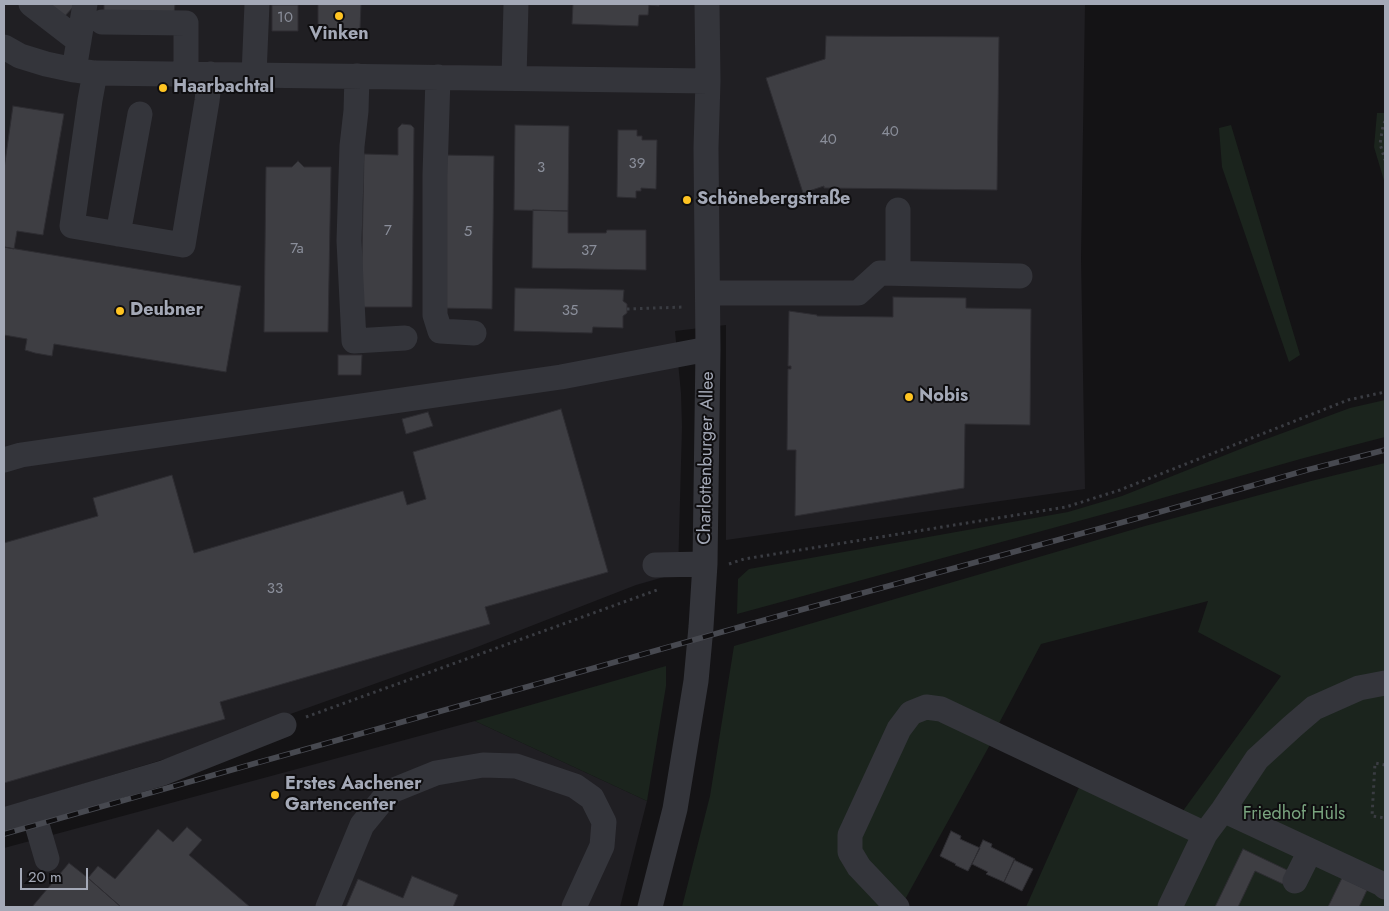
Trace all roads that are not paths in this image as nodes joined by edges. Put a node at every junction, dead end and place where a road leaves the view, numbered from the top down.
1 (31, 4) edge
2 (85, 4) edge
3 (257, 4) edge
4 (516, 4) edge
5 (708, 4) edge
6 (186, 14) edge
7 (102, 22) dead end
8 (79, 42) junction
9 (4, 47) edge
10 (85, 72) junction
11 (198, 74) junction
12 (254, 75) junction
13 (357, 76) junction
14 (438, 77) junction
15 (514, 78) junction
16 (708, 81) junction
17 (140, 114) dead end
18 (898, 210) dead end
19 (118, 234) junction
20 (898, 273) junction
21 (1020, 276) dead end
22 (708, 300) junction
23 (474, 333) dead end
24 (406, 338) dead end
25 (708, 349) junction
26 (4, 460) edge
27 (655, 565) dead end
28 (704, 568) junction
29 (1385, 683) edge
30 (284, 725) road end
31 (1223, 810) junction
32 (33, 812) junction
33 (4, 820) edge
34 (1205, 834) junction
35 (1310, 851) junction
36 (47, 859) dead end
37 (1295, 881) dead end
38 (1385, 887) edge
39 (328, 907) edge
40 (574, 907) edge
41 (650, 907) edge
42 (897, 907) edge
43 (1170, 907) edge

1 - 8 street
2 - 8 street
3 - 12 street
4 - 15 street
5 - 16 street, Charlottenburger Allee
6 - 7 street
6 - 11 street
8 - 10 street
9 - 10 street
10 - 11 street
10 - 19 street
11 - 12 street
11 - 19 street
12 - 13 street
13 - 14 street
13 - 24 street
14 - 15 street
14 - 23 street
15 - 16 street
16 - 22 street, Charlottenburger Allee
17 - 19 street
18 - 20 street
20 - 21 street
20 - 22 street
22 - 25 street, Charlottenburger Allee
25 - 26 street
25 - 28 street, Charlottenburger Allee
27 - 28 street
28 - 41 street, Charlottenburger Allee
29 - 31 street
30 - 32 street
31 - 34 street
31 - 35 street
32 - 33 street
32 - 36 street
34 - 42 street
34 - 43 street
35 - 37 street
35 - 38 street
39 - 40 street

